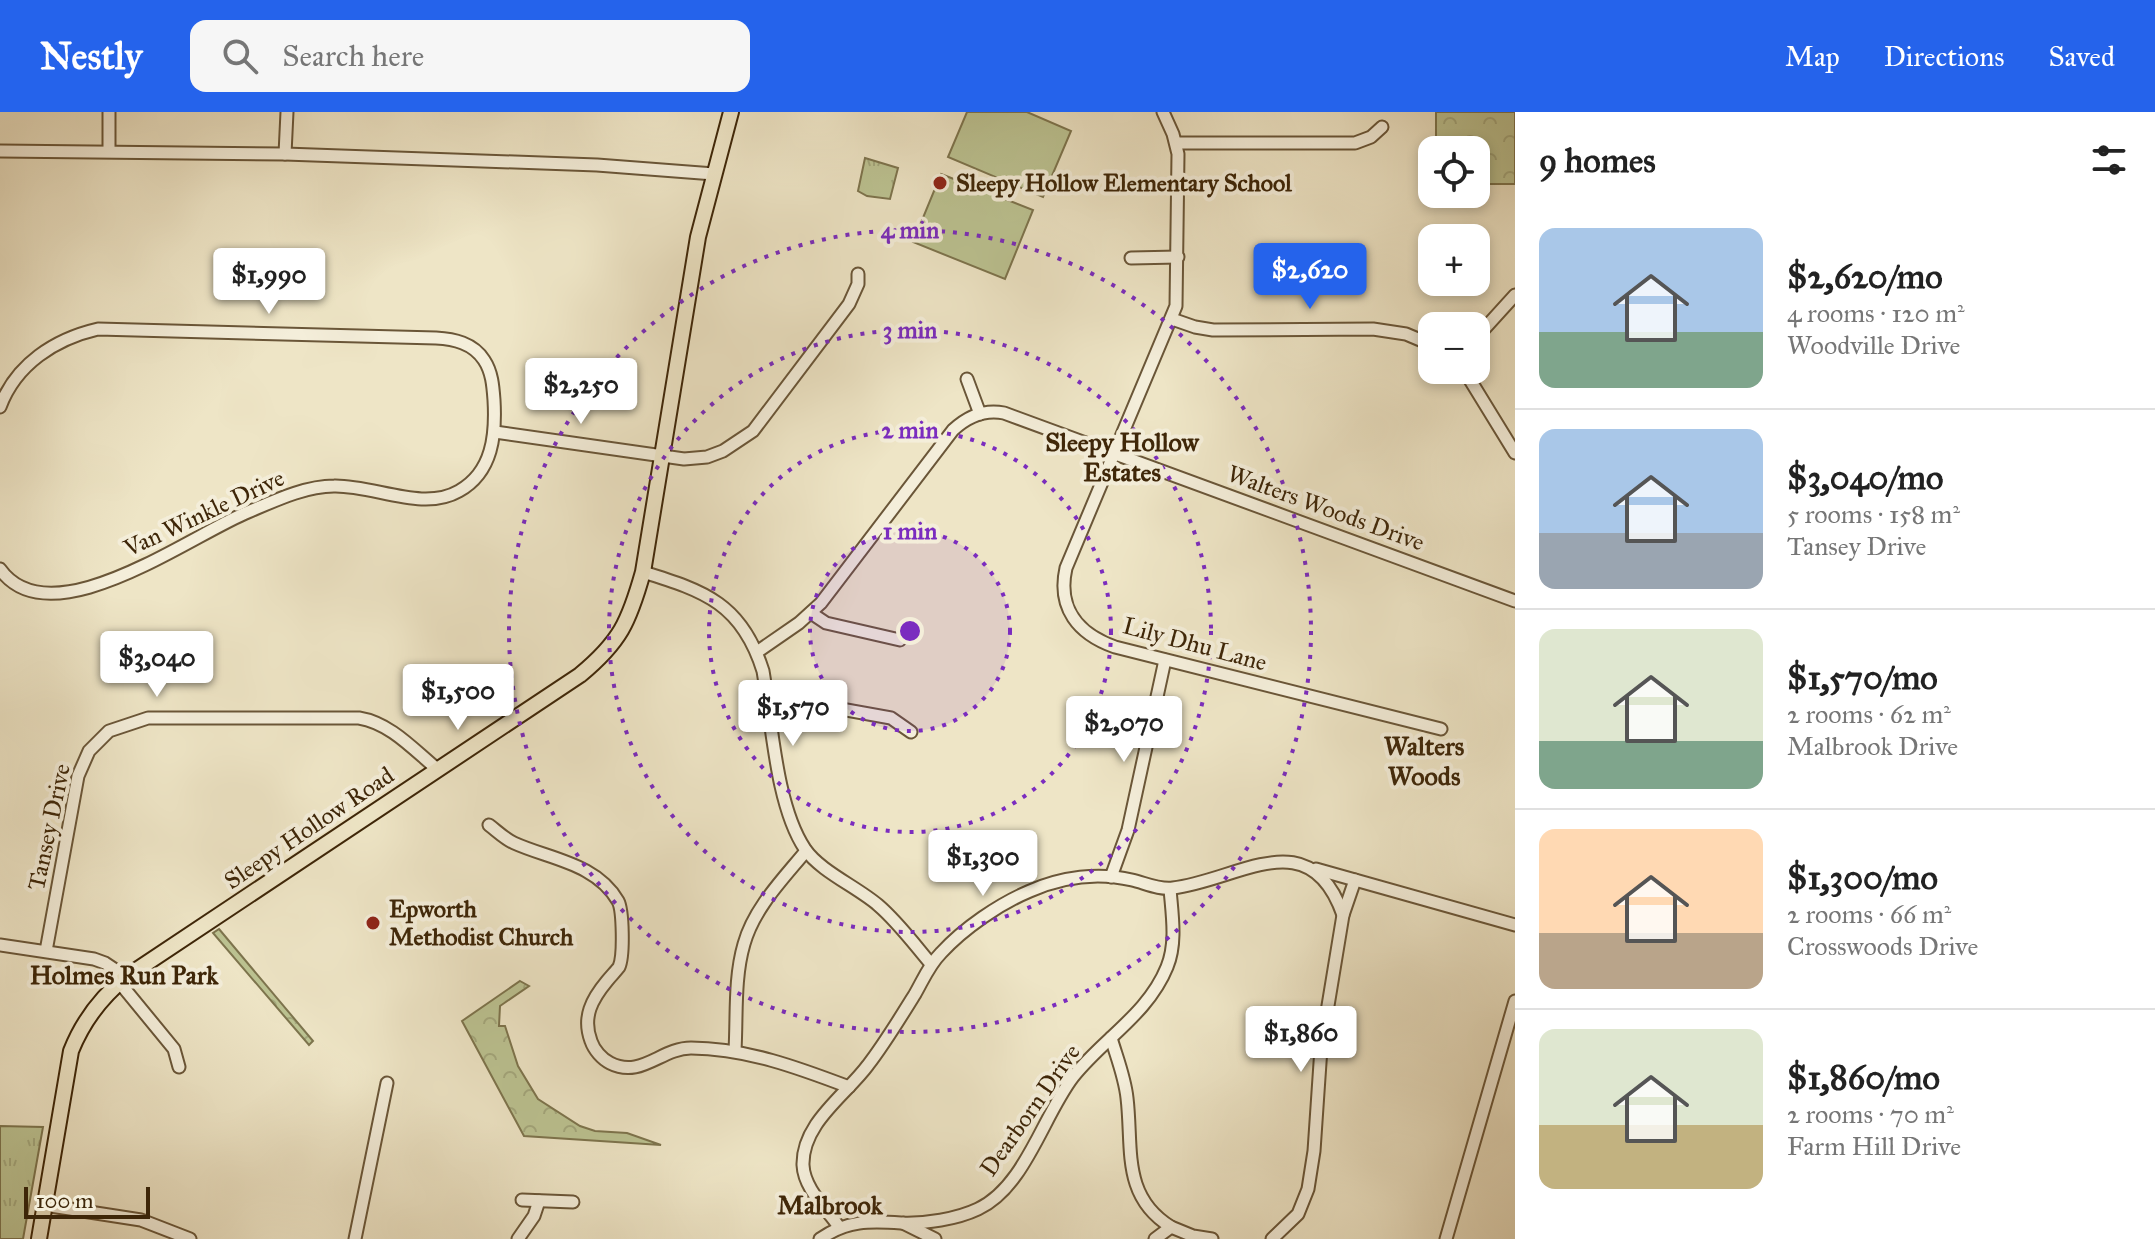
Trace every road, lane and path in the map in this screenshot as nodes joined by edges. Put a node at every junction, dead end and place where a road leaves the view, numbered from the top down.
1 (109, 112) edge
2 (287, 112) edge
3 (731, 112) edge
4 (1163, 112) edge
5 (1382, 127) dead end
6 (1176, 143) junction
7 (0, 151) edge
8 (109, 151) junction
9 (285, 154) junction
10 (714, 174) junction
11 (1178, 257) junction
12 (1131, 258) dead end
13 (858, 274) dead end
14 (1515, 295) edge
15 (1172, 319) junction
16 (1490, 323) edge
17 (1418, 340) edge
18 (967, 379) dead end
19 (1473, 384) edge
20 (0, 407) edge
21 (980, 414) junction
22 (495, 432) junction
23 (1515, 453) edge
24 (1115, 454) junction
25 (661, 456) junction
26 (0, 569) edge
27 (643, 572) junction
28 (1515, 601) edge
29 (811, 613) junction
30 (900, 640) dead end
31 (757, 652) junction
32 (1165, 660) junction
33 (768, 699) junction
34 (1441, 729) dead end
35 (911, 732) dead end
36 (437, 769) junction
37 (489, 825) dead end
38 (806, 851) junction
39 (1308, 866) junction
40 (1111, 877) junction
41 (1355, 880) junction
42 (1170, 889) junction
43 (1343, 915) junction
44 (1515, 925) edge
45 (0, 945) edge
46 (46, 951) junction
47 (931, 964) junction
48 (122, 980) junction
49 (1515, 1001) edge
50 (1111, 1038) junction
51 (735, 1050) junction
52 (179, 1067) dead end
53 (387, 1083) dead end
54 (849, 1087) junction
55 (522, 1200) dead end
56 (539, 1201) junction
57 (573, 1202) dead end
58 (44, 1205) junction
59 (903, 1223) junction
60 (839, 1227) junction
61 (1171, 1227) junction
62 (39, 1239) edge
63 (190, 1239) edge
64 (355, 1239) edge
65 (518, 1239) edge
66 (820, 1239) edge
67 (935, 1239) edge
68 (1155, 1239) edge
69 (1212, 1239) edge
70 (1272, 1239) edge
71 (1446, 1239) edge

1 - 8 street
2 - 9 street
3 - 10 main road, Sleepy Hollow Road
4 - 6 street
5 - 6 street
6 - 11 street, Lily Dhu Lane
7 - 8 street
8 - 9 street
9 - 10 street
10 - 25 main road, Sleepy Hollow Road
11 - 12 street
11 - 15 street, Lily Dhu Lane
13 - 25 street
14 - 16 street
15 - 17 street
15 - 24 street, Lily Dhu Lane
18 - 21 street
19 - 23 street
20 - 22 street, Van Winkle Drive
21 - 24 street, Walters Woods Drive
21 - 29 street
22 - 25 street
22 - 26 street, Van Winkle Drive
24 - 28 street, Walters Woods Drive
24 - 32 street, Lily Dhu Lane
25 - 27 main road, Sleepy Hollow Road
27 - 31 street
27 - 36 main road, Sleepy Hollow Road
29 - 30 street
29 - 31 street
31 - 33 street
32 - 34 street, Lily Dhu Lane
32 - 40 street
33 - 35 street
33 - 38 street
36 - 46 street, Tansey Drive
36 - 48 main road, Sleepy Hollow Road
37 - 51 street
38 - 47 street
38 - 51 street
39 - 41 street
39 - 42 street
39 - 43 street
40 - 42 street
40 - 47 street
41 - 43 street
41 - 44 street
42 - 50 street, Dearborn Drive
43 - 70 street
45 - 46 street
46 - 48 street
47 - 54 street
48 - 52 street
48 - 58 main road, Sleepy Hollow Road
49 - 71 street
50 - 59 street, Dearborn Drive
50 - 61 street
51 - 54 street
53 - 64 street
54 - 60 street
55 - 56 street
56 - 57 street
56 - 65 street
58 - 62 main road, Sleepy Hollow Road
58 - 63 street
59 - 60 street, Dearborn Drive
59 - 67 street
60 - 66 street, Dearborn Drive
61 - 68 street
61 - 69 street

